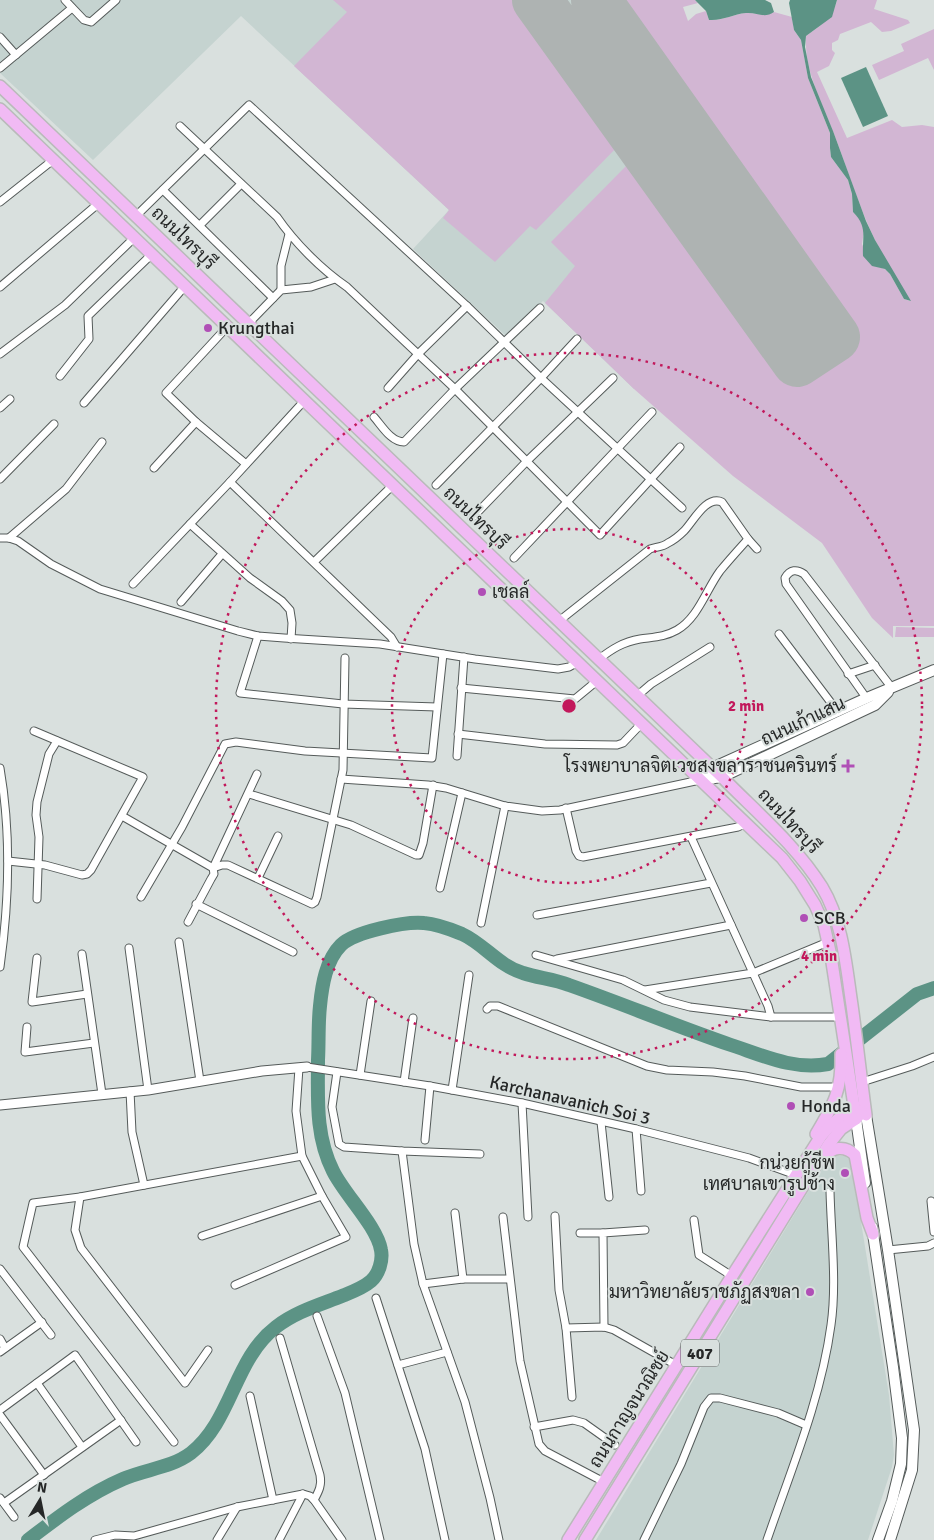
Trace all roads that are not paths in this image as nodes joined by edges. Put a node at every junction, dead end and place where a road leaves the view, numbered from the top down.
1 (65, 0) edge
2 (116, 0) edge
3 (72, 8) junction
4 (0, 37) edge
5 (16, 55) junction
6 (0, 68) edge
7 (0, 86) edge
8 (0, 109) edge
9 (180, 126) dead end
10 (203, 149) junction
11 (53, 160) junction
12 (241, 184) junction
13 (163, 190) junction
14 (0, 202) edge
15 (99, 204) junction
16 (136, 216) junction
17 (200, 226) junction
18 (289, 234) junction
19 (134, 238) junction
20 (152, 254) junction
21 (335, 279) junction
22 (185, 286) junction
23 (0, 287) edge
24 (281, 290) junction
25 (273, 298) junction
26 (467, 306) junction
27 (540, 308) dead end
28 (248, 324) junction
29 (228, 327) junction
30 (237, 337) junction
31 (577, 339) dead end
32 (505, 342) junction
33 (0, 354) edge
34 (418, 354) junction
35 (60, 376) dead end
36 (541, 378) junction
37 (613, 378) dead end
38 (388, 388) dead end
39 (456, 389) junction
40 (10, 399) dead end
41 (304, 400) junction
42 (84, 403) dead end
43 (0, 408) edge
44 (578, 412) junction
45 (652, 412) dead end
46 (374, 417) dead end
47 (196, 422) junction
48 (54, 424) dead end
49 (492, 427) junction
50 (102, 442) dead end
51 (680, 447) dead end
52 (617, 449) junction
53 (527, 461) junction
54 (246, 464) junction
55 (154, 468) dead end
56 (0, 479) edge
57 (651, 480) junction
58 (230, 482) junction
59 (393, 485) junction
60 (436, 485) dead end
61 (567, 501) junction
62 (682, 508) dead end
63 (472, 518) dead end
64 (190, 524) junction
65 (0, 538) edge
66 (9, 538) junction
67 (748, 539) junction
68 (757, 549) dead end
69 (222, 554) junction
70 (514, 558) dead end
71 (314, 562) junction
72 (133, 584) dead end
73 (181, 602) dead end
74 (559, 621) junction
75 (779, 634) dead end
76 (258, 636) junction
77 (291, 638) junction
78 (396, 647) junction
79 (710, 647) dead end
80 (443, 654) junction
81 (464, 657) junction
82 (345, 658) dead end
83 (599, 659) junction
84 (578, 662) junction
85 (875, 665) junction
86 (934, 670) edge
87 (848, 674) junction
88 (598, 680) junction
89 (461, 688) junction
90 (892, 688) junction
91 (637, 696) junction
92 (867, 698) junction
93 (343, 704) junction
94 (437, 707) junction
95 (838, 712) junction
96 (642, 722) junction
97 (34, 731) dead end
98 (458, 734) junction
99 (57, 741) junction
100 (344, 754) junction
101 (457, 756) dead end
102 (0, 768) edge
103 (712, 768) junction
104 (258, 774) dead end
105 (722, 777) junction
106 (341, 779) junction
107 (700, 780) junction
108 (434, 785) junction
109 (462, 793) junction
110 (249, 794) junction
111 (505, 806) junction
112 (566, 808) junction
113 (122, 816) junction
114 (334, 818) junction
115 (747, 823) junction
116 (278, 836) dead end
117 (690, 837) junction
118 (172, 844) junction
119 (8, 861) junction
120 (38, 864) junction
121 (213, 868) junction
122 (258, 878) junction
123 (711, 883) junction
124 (440, 888) dead end
125 (141, 897) dead end
126 (37, 899) dead end
127 (196, 904) junction
128 (537, 915) dead end
129 (188, 922) dead end
130 (481, 923) dead end
131 (731, 925) junction
132 (179, 942) dead end
133 (828, 942) junction
134 (129, 948) dead end
135 (293, 952) dead end
136 (82, 954) dead end
137 (536, 956) dead end
138 (37, 958) dead end
139 (554, 959) junction
140 (0, 967) edge
141 (753, 973) junction
142 (469, 975) dead end
143 (645, 990) junction
144 (87, 994) junction
145 (371, 1001) dead end
146 (488, 1009) dead end
147 (770, 1017) junction
148 (413, 1018) dead end
149 (840, 1019) junction
150 (27, 1027) dead end
151 (94, 1043) junction
152 (934, 1057) edge
153 (303, 1068) junction
154 (845, 1070) junction
155 (337, 1072) junction
156 (360, 1075) junction
157 (861, 1078) junction
158 (200, 1081) junction
159 (404, 1082) junction
160 (430, 1086) junction
161 (839, 1087) junction
162 (148, 1090) junction
163 (452, 1090) junction
164 (130, 1091) junction
165 (102, 1094) junction
166 (522, 1103) junction
167 (0, 1105) edge
168 (860, 1114) junction
169 (601, 1122) junction
170 (636, 1129) junction
171 (425, 1140) dead end
172 (402, 1151) junction
173 (480, 1154) dead end
174 (302, 1156) junction
175 (816, 1167) junction
176 (793, 1174) junction
177 (144, 1185) junction
178 (642, 1191) dead end
179 (830, 1191) dead end
180 (322, 1196) junction
181 (80, 1197) junction
182 (609, 1198) dead end
183 (779, 1201) junction
184 (931, 1201) dead end
185 (455, 1213) dead end
186 (555, 1216) dead end
187 (503, 1217) dead end
188 (528, 1217) dead end
189 (694, 1220) dead end
190 (645, 1230) dead end
191 (934, 1232) edge
192 (580, 1233) dead end
193 (603, 1233) junction
194 (872, 1234) junction
195 (202, 1236) dead end
196 (934, 1243) edge
197 (888, 1250) junction
198 (0, 1269) edge
199 (732, 1276) junction
200 (463, 1279) junction
201 (509, 1279) junction
202 (423, 1284) junction
203 (235, 1285) dead end
204 (376, 1298) dead end
205 (317, 1316) dead end
206 (42, 1322) junction
207 (604, 1327) junction
208 (566, 1328) junction
209 (51, 1335) dead end
210 (280, 1338) dead end
211 (0, 1339) edge
212 (3, 1350) edge
213 (208, 1350) dead end
214 (447, 1352) junction
215 (398, 1365) junction
216 (676, 1365) junction
217 (37, 1383) junction
218 (250, 1396) dead end
219 (572, 1398) dead end
220 (0, 1410) edge
221 (0, 1415) edge
222 (121, 1420) junction
223 (806, 1425) junction
224 (534, 1427) junction
225 (136, 1442) dead end
226 (174, 1442) dead end
227 (615, 1445) dead end
228 (82, 1447) junction
229 (44, 1475) junction
230 (604, 1482) junction
231 (303, 1494) junction
232 (2, 1500) edge
233 (273, 1500) junction
234 (314, 1500) junction
235 (237, 1507) junction
236 (14, 1517) dead end
237 (96, 1540) edge
238 (217, 1540) edge
239 (279, 1540) edge
240 (342, 1540) edge
241 (380, 1540) edge
242 (445, 1540) edge
243 (499, 1540) edge
244 (568, 1540) edge
245 (586, 1540) edge
246 (644, 1540) edge
247 (767, 1540) edge
248 (878, 1540) edge
249 (890, 1540) edge

1 - 3 street
2 - 3 street
3 - 5 street
4 - 5 street
5 - 6 street
7 - 16 main road, ถนนไทรบุรี
8 - 11 main road, ถนนไทรบุรี
9 - 10 street
10 - 12 street
10 - 13 street
10 - 26 street
11 - 14 street
11 - 15 main road, ถนนไทรบุรี
12 - 17 street
12 - 18 street
13 - 16 street
13 - 17 street
15 - 19 main road, ถนนไทรบุรี
15 - 23 street
16 - 28 main road, ถนนไทรบุรี
17 - 25 street
18 - 21 street
18 - 24 street
19 - 20 main road, ถนนไทรบุรี
19 - 33 street
20 - 22 main road, ถนนไทรบุรี
20 - 35 street
21 - 24 street
21 - 34 street
22 - 29 main road, ถนนไทรบุรี
22 - 42 street
24 - 25 street
25 - 28 street
26 - 32 street
26 - 34 street
27 - 32 street
28 - 30 main road
28 - 74 main road, ถนนไทรบุรี
29 - 30 main road, ถนนไทรบุรี
29 - 47 street
30 - 41 main road, ถนนไทรบุรี
31 - 36 street
32 - 36 street
32 - 39 street
34 - 38 street
34 - 39 street
36 - 44 street
36 - 49 street
37 - 44 street
39 - 46 street
39 - 49 street
40 - 43 street
41 - 54 street
41 - 59 main road, ถนนไทรบุรี
44 - 52 street
44 - 53 street
45 - 52 street
47 - 54 street
47 - 55 street
48 - 56 street
49 - 53 street
49 - 60 street
50 - 66 street
51 - 57 street
52 - 57 street
52 - 61 street
53 - 61 street
53 - 63 street
54 - 58 street
57 - 61 street
57 - 62 street
58 - 64 street
58 - 71 street
59 - 71 street
59 - 84 main road, ถนนไทรบุรี
61 - 70 street
64 - 69 street
64 - 72 street
65 - 66 street
66 - 76 street
67 - 68 street
67 - 74 street
67 - 83 street
69 - 73 street
69 - 77 street
71 - 78 street
74 - 83 main road, ถนนไทรบุรี
75 - 95 street
76 - 77 street
76 - 93 street
77 - 78 street
78 - 80 street
79 - 91 street
80 - 81 street
80 - 94 street
81 - 84 street
81 - 89 street
82 - 93 street
83 - 91 main road, ถนนไทรบุรี
84 - 88 main road, ถนนไทรบุรี
85 - 87 street
85 - 87 street
85 - 90 street
86 - 90 main road, ถนนเก้าแสน
87 - 92 street
88 - 89 street
88 - 96 main road, ถนนไทรบุรี
89 - 98 street
90 - 92 main road, ถนนเก้าแสน
90 - 105 main road, ถนนเก้าแสน
91 - 103 main road, ถนนไทรบุรี
92 - 95 main road, ถนนเก้าแสน
93 - 94 street
93 - 100 street
94 - 100 street
95 - 103 main road, ถนนเก้าแสน
96 - 98 street
96 - 107 main road, ถนนไทรบุรี
97 - 99 street
98 - 101 street
99 - 113 street
99 - 120 street
100 - 106 street
100 - 118 street
102 - 119 street
103 - 105 main road, ถนนไทรบุรี
103 - 107 main road
104 - 110 street
105 - 107 main road, ถนนเก้าแสน
105 - 157 main road, ถนนไทรบุรี
106 - 108 street
106 - 114 street
107 - 112 street
107 - 115 main road, ถนนไทรบุรี
108 - 109 street
108 - 114 street
109 - 111 street
109 - 124 street
110 - 114 street
110 - 121 street
111 - 112 street
111 - 130 street
112 - 117 street
113 - 118 street
113 - 120 street
114 - 122 street
115 - 117 street
115 - 133 main road, ถนนไทรบุรี
116 - 122 street
117 - 123 street
118 - 121 street
118 - 125 street
119 - 120 street
119 - 140 street
120 - 126 street
121 - 122 street
121 - 127 street
123 - 128 street
123 - 131 street
127 - 129 street
127 - 135 street
131 - 139 street
131 - 141 street
132 - 158 street
133 - 141 street
133 - 149 main road, ถนนไทรบุรี
134 - 162 street
136 - 144 street
137 - 139 street
138 - 144 street
139 - 143 street
141 - 143 street
141 - 147 street
142 - 163 street
143 - 147 street
144 - 151 street
145 - 156 street
146 - 161 street
147 - 149 street
148 - 159 street
149 - 154 main road, ถนนไทรบุรี
150 - 151 street
151 - 165 street
152 - 157 street
153 - 155 street, Karchanavanich Soi 3
153 - 158 street
153 - 174 street
154 - 161 main road
154 - 168 main road, ถนนไทรบุรี
155 - 156 street, Karchanavanich Soi 3
155 - 172 street
156 - 159 street, Karchanavanich Soi 3
157 - 168 main road, ถนนไทรบุรี
158 - 162 street
159 - 160 street, Karchanavanich Soi 3
160 - 163 street, Karchanavanich Soi 3
160 - 171 street
161 - 176 main road
162 - 164 street
163 - 166 street, Karchanavanich Soi 3
164 - 165 street
164 - 177 street
165 - 167 street
166 - 169 street, Karchanavanich Soi 3
166 - 188 street
168 - 175 main road, ถนนกาญจนวณิชย์ / 407
168 - 183 main road, ถนนกาญจนวณิชย์ / 407
168 - 194 main road
168 - 197 main road
169 - 170 street, Karchanavanich Soi 3
169 - 182 street
170 - 176 street, Karchanavanich Soi 3
170 - 178 street
172 - 173 street
172 - 202 street
174 - 177 street
174 - 180 street
175 - 194 main road
175 - 245 main road, ถนนกาญจนวณิชย์ / 407
176 - 183 main road
177 - 181 street
179 - 223 street
180 - 195 street
180 - 203 street
181 - 213 street
181 - 226 street
183 - 199 main road, ถนนกาญจนวณิชย์ / 407
184 - 191 street
185 - 200 street
186 - 208 street
187 - 201 street
189 - 199 street
190 - 193 street
192 - 193 street
193 - 207 street
194 - 248 main road
196 - 197 street
197 - 249 main road
198 - 206 street
199 - 216 main road, ถนนกาญจนวณิชย์ / 407
200 - 201 street
200 - 202 street
201 - 224 street
202 - 214 street
204 - 215 street
205 - 241 street
206 - 209 street
206 - 212 street
207 - 208 street
207 - 216 street
208 - 219 street
210 - 234 street
211 - 212 street
214 - 215 street
214 - 243 street
215 - 242 street
216 - 230 main road, ถนนกาญจนวณิชย์ / 407
217 - 220 street
217 - 222 street
217 - 228 street
218 - 233 street
221 - 229 street
222 - 225 street
222 - 228 street
223 - 246 street
223 - 247 street
224 - 227 street
224 - 230 street
228 - 229 street
229 - 232 street
230 - 244 main road, ถนนกาญจนวณิชย์ / 407
231 - 233 street
231 - 234 street
231 - 239 street
232 - 236 street
233 - 235 street
234 - 240 street
235 - 237 street
235 - 238 street

